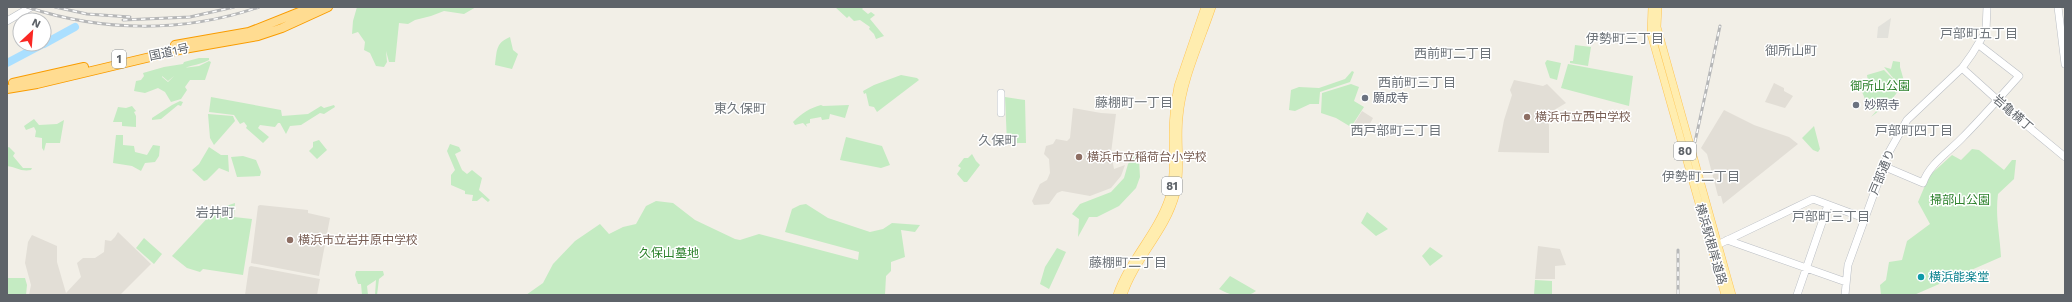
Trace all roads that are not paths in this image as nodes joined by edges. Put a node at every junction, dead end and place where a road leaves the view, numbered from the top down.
1 (31, 7) edge
2 (312, 7) edge
3 (328, 7) edge
4 (1205, 7) edge
5 (1212, 7) edge
6 (1652, 7) edge
7 (1658, 7) edge
8 (1987, 7) edge
9 (2058, 7) edge
10 (7, 21) edge
11 (289, 25) junction
12 (233, 35) junction
13 (1979, 45) junction
14 (2065, 64) edge
15 (1962, 68) junction
16 (7, 87) edge
17 (1000, 93) dead end
18 (1997, 100) junction
19 (1001, 113) dead end
20 (2065, 157) edge
21 (1883, 166) junction
22 (1828, 205) junction
23 (1864, 218) junction
24 (1727, 240) junction
25 (1715, 246) junction
26 (1806, 269) junction
27 (1846, 282) junction
28 (1117, 295) edge
29 (1123, 295) edge
30 (1725, 295) edge
31 (1732, 295) edge
32 (1797, 295) edge
33 (1845, 295) edge

1 - 10 street
2 - 12 highway, 国道1号 / 1
3 - 11 highway, 国道1号 / 1
4 - 28 main road, 81
5 - 29 main road, 81
6 - 25 main road, 横浜駅根岸道路 / 80
7 - 25 main road, 横浜駅根岸道路 / 80
8 - 13 street, 戸部通り
9 - 14 street
11 - 12 highway
11 - 16 highway, 国道1号 / 1
12 - 16 highway, 国道1号 / 1
13 - 15 street, 戸部通り
13 - 18 street
15 - 18 street, 岩亀横丁
15 - 21 street, 戸部通り
17 - 19 street
18 - 20 street, 岩亀横丁
18 - 21 street
21 - 23 street, 戸部通り
22 - 23 street
22 - 24 street
22 - 26 street
23 - 27 street, 戸部通り
24 - 25 street
24 - 26 street
25 - 30 main road, 横浜駅根岸道路 / 80
25 - 31 main road, 横浜駅根岸道路 / 80
26 - 27 street
26 - 32 street
27 - 33 street, 戸部通り

